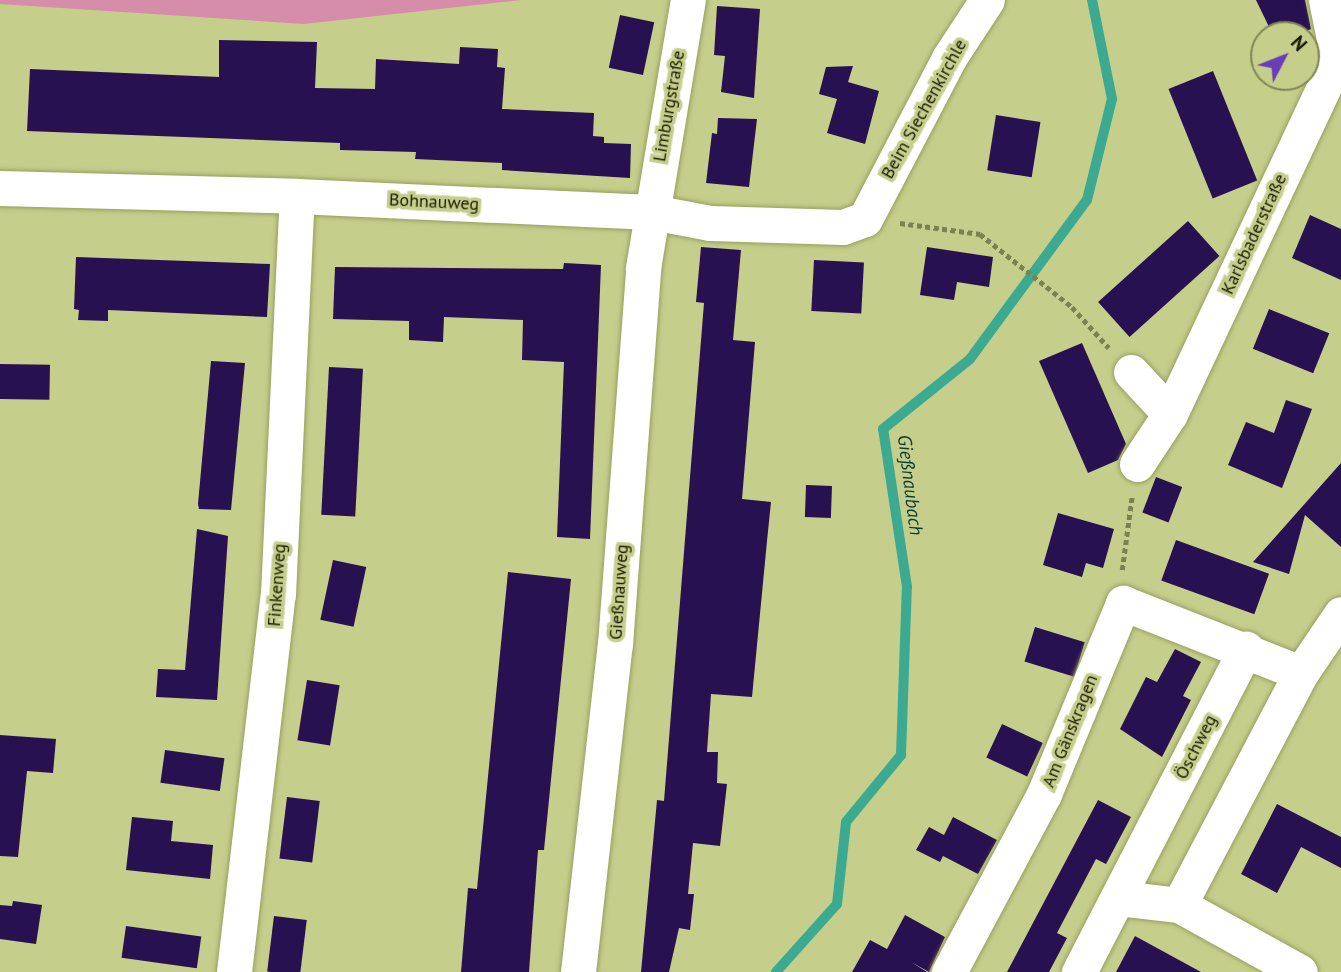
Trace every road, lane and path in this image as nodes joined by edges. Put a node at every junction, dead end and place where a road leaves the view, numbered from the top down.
1 (688, 0) edge
2 (987, 0) edge
3 (1326, 0) edge
4 (1339, 53) edge
5 (0, 188) edge
6 (297, 196) junction
7 (652, 212) junction
8 (865, 219) junction
9 (1131, 372) joint
10 (1170, 414) junction
11 (1137, 464) joint
12 (1123, 603) junction
13 (1341, 614) edge
14 (1246, 649) junction
15 (1301, 673) junction
16 (1118, 898) junction
17 (1179, 905) junction
18 (234, 972) edge
19 (578, 972) edge
20 (949, 972) edge
21 (1079, 972) edge
22 (1300, 972) edge

1 - 7 street, Limburgstraße
2 - 8 street, Beim Siechenkirchle
3 - 4 street, Karlsbaderstraße
4 - 10 street, Karlsbaderstraße
5 - 6 street, Bohnauweg
6 - 7 street, Bohnauweg
6 - 18 street, Finkenweg
7 - 8 street, Bohnauweg
7 - 19 street, Gießnauweg
8 - 9 path
9 - 10 street
10 - 11 street, Karlsbaderstraße
11 - 12 path
12 - 14 street
12 - 20 street, Am Gänskragen
13 - 15 street
14 - 15 street
14 - 16 street, Öschweg
15 - 17 street
16 - 17 street
16 - 21 street, Öschweg
17 - 22 street

